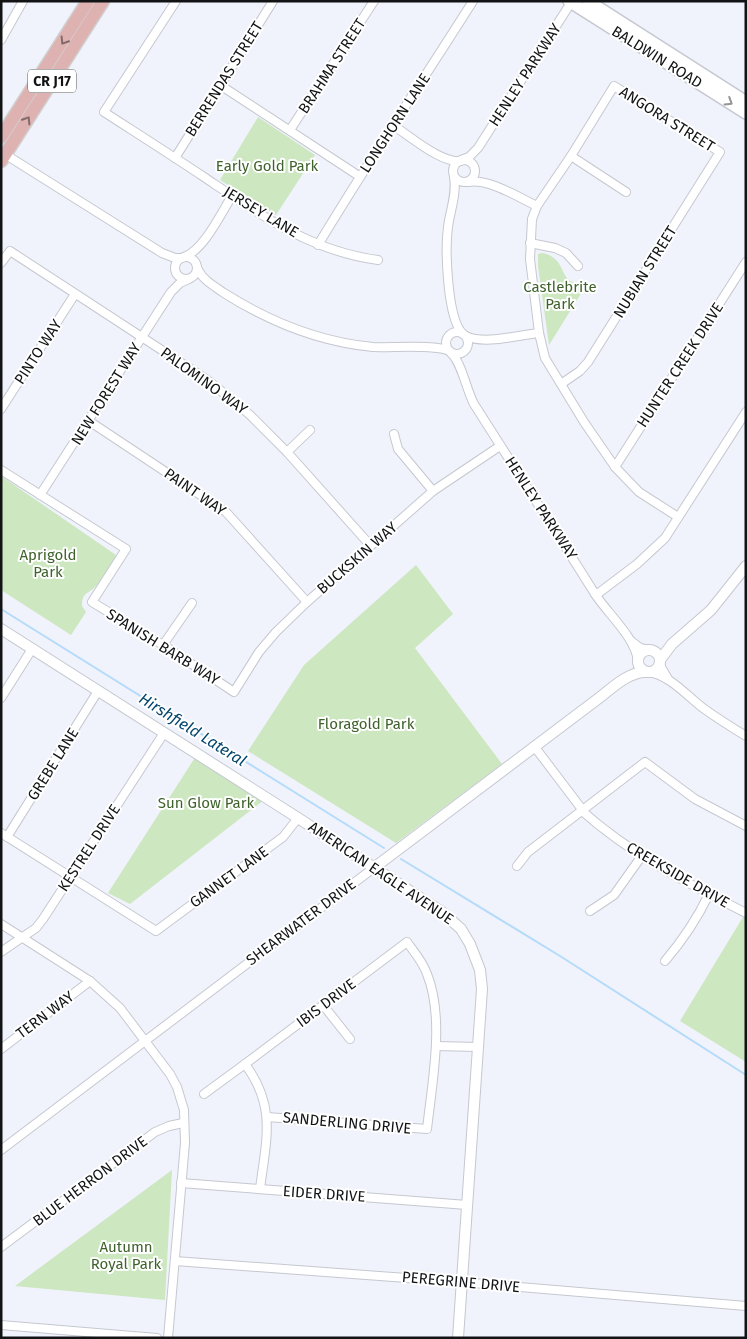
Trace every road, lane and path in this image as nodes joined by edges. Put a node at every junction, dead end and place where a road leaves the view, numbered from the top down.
1 (23, 1) edge
2 (88, 1) edge
3 (103, 1) edge
4 (176, 1) edge
5 (273, 1) edge
6 (374, 1) edge
7 (473, 1) edge
8 (588, 1) edge
9 (571, 2) edge
10 (1, 40) edge
11 (220, 85) junction
12 (746, 102) edge
13 (746, 113) edge
14 (394, 126) junction
15 (290, 130) junction
16 (1, 137) edge
17 (478, 148) junction
18 (720, 152) joint
19 (3, 156) edge
20 (440, 156) junction
21 (571, 156) junction
22 (175, 158) junction
23 (461, 161) junction
24 (475, 169) junction
25 (360, 176) junction
26 (454, 176) junction
27 (467, 182) junction
28 (489, 184) junction
29 (626, 192) dead end
30 (232, 196) junction
31 (454, 196) junction
32 (537, 206) junction
33 (202, 243) junction
34 (530, 243) junction
35 (318, 244) junction
36 (162, 253) junction
37 (183, 257) junction
38 (378, 260) dead end
39 (746, 262) edge
40 (1, 263) edge
41 (197, 266) junction
42 (578, 266) dead end
43 (176, 271) junction
44 (189, 279) junction
45 (209, 283) junction
46 (171, 292) junction
47 (75, 294) junction
48 (454, 317) junction
49 (538, 333) junction
50 (465, 335) junction
51 (142, 337) junction
52 (448, 337) junction
53 (485, 340) junction
54 (428, 347) junction
55 (467, 349) junction
56 (450, 352) junction
57 (461, 372) junction
58 (561, 384) junction
59 (1, 410) edge
60 (746, 412) edge
61 (89, 421) junction
62 (310, 430) dead end
63 (394, 434) dead end
64 (500, 446) junction
65 (287, 452) junction
66 (615, 467) junction
67 (1, 470) edge
68 (433, 491) junction
69 (40, 495) junction
70 (678, 517) junction
71 (370, 545) junction
72 (746, 566) edge
73 (596, 595) junction
74 (192, 602) dead end
75 (307, 602) junction
76 (1, 629) edge
77 (629, 640) junction
78 (672, 644) junction
79 (163, 645) junction
80 (32, 649) junction
81 (649, 650) junction
82 (638, 661) junction
83 (660, 661) junction
84 (648, 672) junction
85 (626, 678) junction
86 (669, 681) junction
87 (98, 691) junction
88 (234, 692) joint
89 (1, 698) edge
90 (164, 733) junction
91 (746, 736) edge
92 (534, 746) junction
93 (581, 810) junction
94 (298, 818) junction
95 (746, 826) edge
96 (4, 835) edge
97 (641, 857) junction
98 (517, 866) dead end
99 (375, 867) junction
100 (70, 877) junction
101 (709, 894) junction
102 (590, 911) dead end
103 (746, 913) edge
104 (1, 924) edge
105 (21, 937) junction
106 (1, 952) edge
107 (665, 961) dead end
108 (90, 981) junction
109 (323, 1005) junction
110 (350, 1039) dead end
111 (145, 1041) junction
112 (436, 1046) junction
113 (478, 1047) junction
114 (1, 1049) edge
115 (245, 1064) junction
116 (204, 1094) dead end
117 (267, 1117) junction
118 (184, 1123) junction
119 (1, 1150) edge
120 (181, 1183) junction
121 (260, 1189) junction
122 (467, 1205) junction
123 (1, 1247) edge
124 (175, 1261) junction
125 (461, 1282) junction
126 (746, 1306) edge
127 (1, 1325) edge
128 (157, 1338) edge
129 (168, 1338) edge
130 (458, 1338) edge

1 - 10 street
2 -> 16 main road, CR J17
19 -> 3 main road, CR J17
4 - 22 street, JERSEY LANE
5 - 11 street, BERRENDAS STREET
6 - 15 street, BRAHMA STREET
7 - 14 street, LONGHORN LANE
8 - 12 main road, BALDWIN ROAD
9 -> 13 main road, BALDWIN ROAD
9 - 17 street, HENLEY PARKWAY
11 - 15 street
11 - 22 street, BERRENDAS STREET
14 - 20 street
14 - 25 street, LONGHORN LANE
15 - 25 street
17 - 23 street, HENLEY PARKWAY
17 - 24 street, HENLEY PARKWAY
18 - 21 street, ANGORA STREET
18 - 58 street, NUBIAN STREET
19 - 36 street
20 - 23 street
20 - 26 street
21 - 29 street
21 - 32 street
22 - 30 street, JERSEY LANE
23 - 24 street
23 - 26 street
24 - 27 street
24 - 28 street
25 - 35 street, LONGHORN LANE
26 - 27 street
26 - 31 street
27 - 28 street
27 - 31 street
28 - 32 street
30 - 33 street
30 - 35 street, JERSEY LANE
31 - 48 street
32 - 34 street
33 - 37 street
33 - 41 street
34 - 42 street
34 - 49 street
35 - 38 street, JERSEY LANE
36 - 37 street
36 - 43 street
37 - 41 street
37 - 43 street
39 - 66 street, HUNTER CREEK DRIVE
40 - 47 street, PALOMINO WAY
41 - 44 street
41 - 45 street
43 - 44 street
43 - 46 street, NEW FOREST WAY
44 - 45 street
44 - 46 street, NEW FOREST WAY
45 - 54 street
46 - 51 street, NEW FOREST WAY
47 - 51 street, PALOMINO WAY
47 - 59 street, PINTO WAY
48 - 50 street
48 - 52 street
49 - 53 street
49 - 58 street
50 - 52 street
50 - 53 street
50 - 55 street
51 - 61 street, NEW FOREST WAY
51 - 65 street, PALOMINO WAY
52 - 54 street
52 - 56 street
53 - 55 street
54 - 56 street
55 - 56 street
55 - 57 street
56 - 57 street, HENLEY PARKWAY
57 - 64 street, HENLEY PARKWAY
58 - 66 street
60 - 70 street
61 - 69 street, NEW FOREST WAY
61 - 75 street, PAINT WAY
62 - 65 street
63 - 68 street
64 - 68 street, BUCKSKIN WAY
64 - 73 street, HENLEY PARKWAY
65 - 71 street, PALOMINO WAY
66 - 70 street
67 - 69 street
68 - 71 street, BUCKSKIN WAY
69 - 79 street, SPANISH BARB WAY
70 - 73 street
71 - 75 street, BUCKSKIN WAY
72 - 78 street
73 - 77 street, HENLEY PARKWAY
74 - 79 street
75 - 88 street, BUCKSKIN WAY
76 - 80 street, AMERICAN EAGLE AVENUE
77 - 81 street, HENLEY PARKWAY
77 - 82 street, HENLEY PARKWAY
78 - 81 street
78 - 83 street
79 - 88 street, SPANISH BARB WAY
80 - 87 street, AMERICAN EAGLE AVENUE
80 - 89 street
81 - 82 street
81 - 83 street
82 - 84 street
82 - 85 street, SHEARWATER DRIVE
83 - 84 street
83 - 86 street
84 - 85 street, SHEARWATER DRIVE
84 - 86 street
85 - 92 street, SHEARWATER DRIVE
86 - 91 street
87 - 90 street, AMERICAN EAGLE AVENUE
87 - 96 street, GREBE LANE
90 - 94 street, AMERICAN EAGLE AVENUE
90 - 100 street, KESTREL DRIVE
92 - 93 street, CREEKSIDE DRIVE
92 - 99 street, SHEARWATER DRIVE
93 - 95 street
93 - 97 street, CREEKSIDE DRIVE
93 - 98 street
94 - 99 street, AMERICAN EAGLE AVENUE
94 - 100 street, GANNET LANE
96 - 100 street
97 - 101 street, CREEKSIDE DRIVE
97 - 102 street
99 - 111 street, SHEARWATER DRIVE
99 - 113 street, AMERICAN EAGLE AVENUE
100 - 105 street, KESTREL DRIVE
101 - 103 street, CREEKSIDE DRIVE
101 - 107 street
104 - 105 street
105 - 106 street, KESTREL DRIVE
105 - 108 street
108 - 111 street
108 - 114 street, TERN WAY
109 - 110 street
109 - 112 street, IBIS DRIVE
109 - 115 street, IBIS DRIVE
111 - 118 street
111 - 119 street, SHEARWATER DRIVE
112 - 113 street
112 - 117 street, SANDERLING DRIVE
113 - 122 street, AMERICAN EAGLE AVENUE
115 - 116 street, IBIS DRIVE
115 - 117 street
117 - 121 street
118 - 120 street
118 - 123 street, BLUE HERRON DRIVE
120 - 121 street, EIDER DRIVE
120 - 124 street
121 - 122 street, EIDER DRIVE
122 - 125 street, AMERICAN EAGLE AVENUE
124 - 125 street, PEREGRINE DRIVE
124 - 129 street
125 - 126 street, PEREGRINE DRIVE
125 - 130 street, AMERICAN EAGLE AVENUE
127 - 128 street

